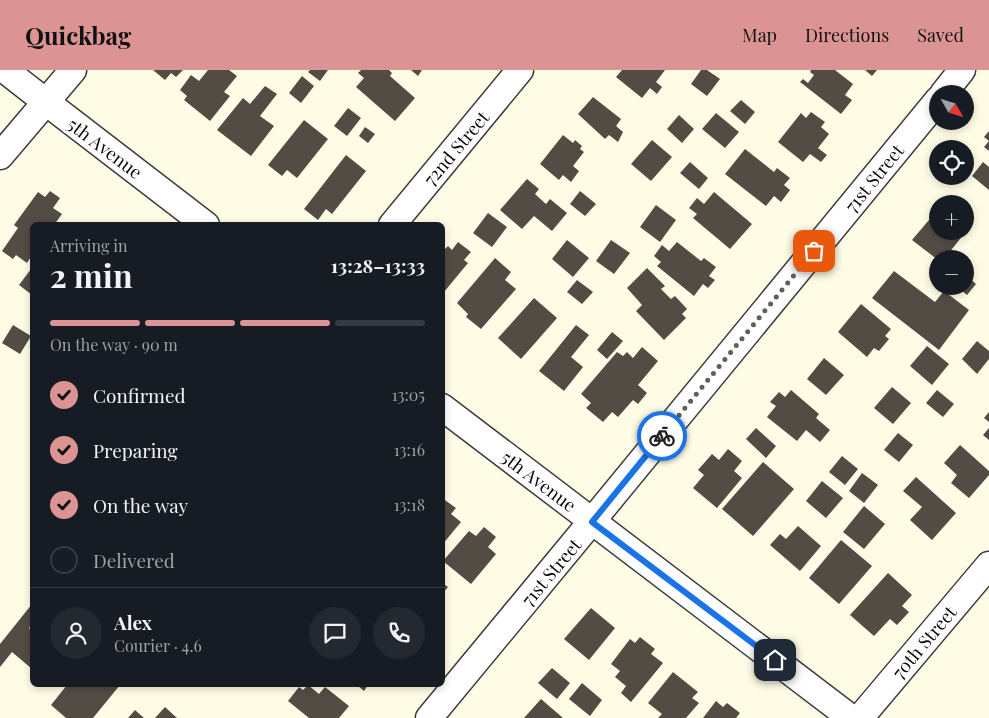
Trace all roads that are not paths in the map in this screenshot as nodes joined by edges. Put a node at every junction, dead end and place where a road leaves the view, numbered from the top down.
1 (6, 70) edge
2 (73, 70) edge
3 (520, 70) edge
4 (962, 70) edge
5 (950, 85) edge
6 (46, 102) junction
7 (929, 111) edge
8 (0, 156) edge
9 (202, 222) edge
10 (394, 222) edge
11 (445, 409) edge
12 (592, 522) junction
13 (989, 565) edge
14 (429, 718) edge
15 (851, 718) edge
16 (860, 718) edge

1 - 6 street, 5th Avenue
2 - 6 street
3 - 10 street, 72nd Street
4 - 5 street
6 - 8 street
6 - 9 street, 5th Avenue
7 - 12 street, 71st Street
11 - 12 street, 5th Avenue
12 - 14 street, 71st Street
12 - 15 street, 5th Avenue
13 - 16 street, 70th Street

